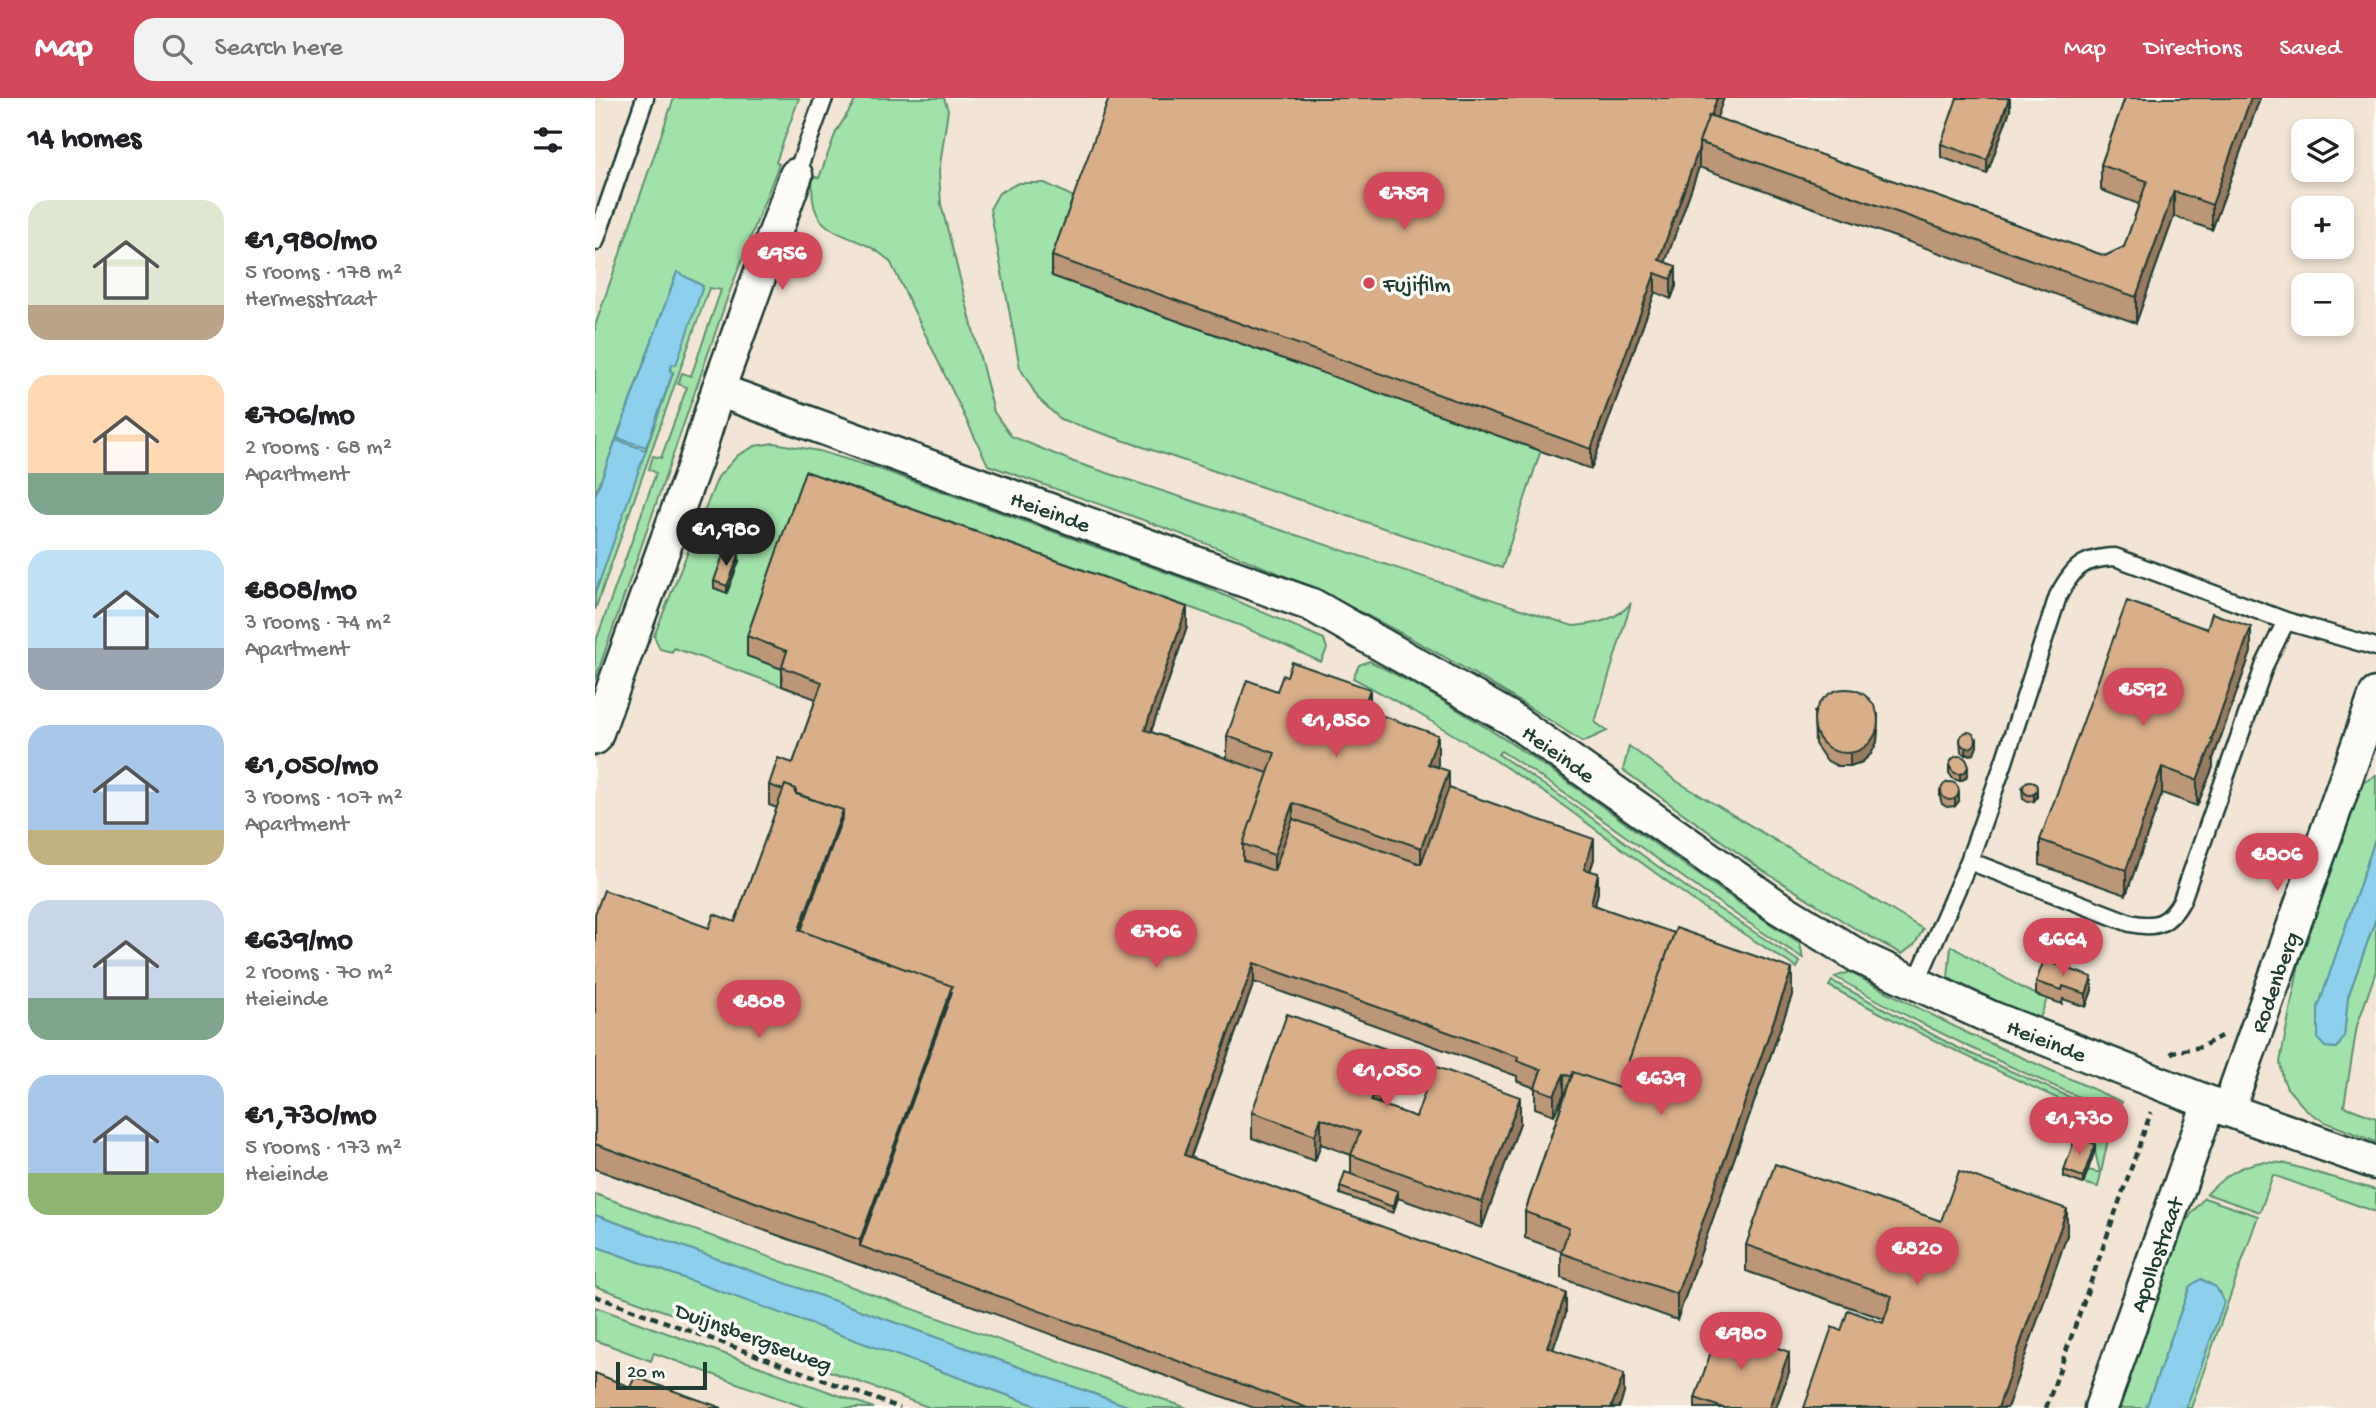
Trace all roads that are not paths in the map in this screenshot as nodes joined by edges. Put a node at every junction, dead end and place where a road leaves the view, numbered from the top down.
1 (645, 98) edge
2 (824, 98) edge
3 (796, 175) joint
4 (595, 242) edge
5 (718, 390) junction
6 (2286, 621) junction
7 (2376, 647) edge
8 (2376, 694) edge
9 (595, 738) edge
10 (1969, 861) junction
11 (1916, 983) junction
12 (2218, 1106) junction
13 (2376, 1163) edge
14 (2101, 1408) edge

1 - 4 lane
2 - 3 lane
3 - 5 street
5 - 9 street
5 - 11 street, Heieinde
6 - 7 lane
6 - 10 lane
6 - 10 lane
8 - 12 street, Rodenberg
10 - 11 lane
11 - 12 street, Heieinde
12 - 13 street, Heieinde
12 - 14 street, Apollostraat

